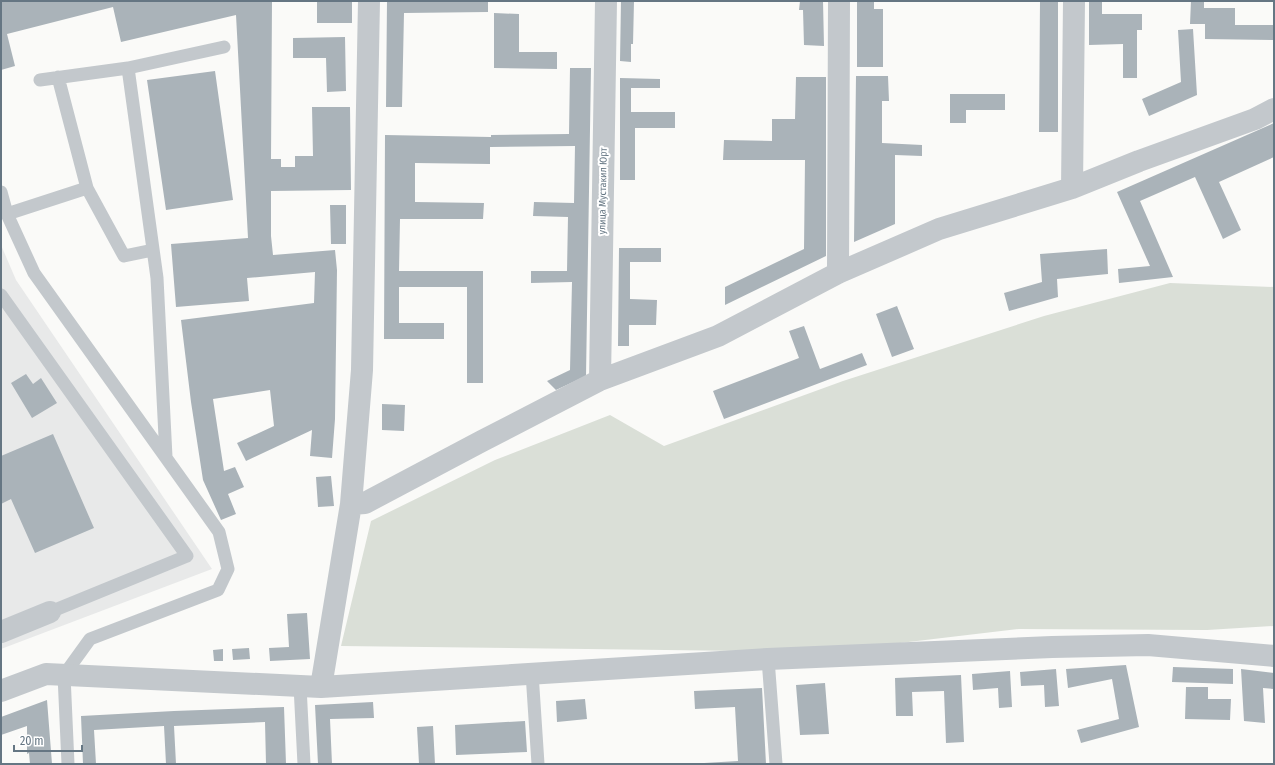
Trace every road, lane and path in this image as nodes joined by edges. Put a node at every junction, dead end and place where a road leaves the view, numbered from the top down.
1 (369, 1) edge
2 (606, 1) edge
3 (838, 1) edge
4 (1074, 1) edge
5 (224, 47) dead end
6 (128, 68) junction
7 (58, 77) junction
8 (40, 80) dead end
9 (1274, 109) edge
10 (87, 188) junction
11 (1072, 188) junction
12 (1, 192) edge
13 (7, 214) junction
14 (153, 250) junction
15 (838, 273) junction
16 (1, 295) edge
17 (600, 380) junction
18 (166, 457) junction
19 (351, 504) junction
20 (50, 612) joint
21 (1, 632) edge
22 (1274, 656) edge
23 (768, 659) junction
24 (532, 673) junction
25 (64, 675) junction
26 (311, 687) junction
27 (1, 691) edge
28 (68, 764) edge
29 (304, 764) edge
30 (538, 764) edge
31 (776, 764) edge

1 - 19 street
2 - 17 street, улица Мустакил Юрт
3 - 15 street
4 - 11 street
5 - 6 lane
6 - 7 lane
6 - 14 lane
7 - 8 lane
7 - 10 lane
9 - 11 street
10 - 13 lane
10 - 14 lane
11 - 15 street
12 - 13 lane
13 - 18 lane
14 - 18 lane
15 - 17 street
16 - 20 lane
17 - 19 street
18 - 25 lane
19 - 26 street
20 - 21 street
22 - 23 street
23 - 24 street
23 - 31 lane
24 - 26 street
24 - 30 lane
25 - 26 street
25 - 27 street
25 - 28 lane
26 - 29 lane

